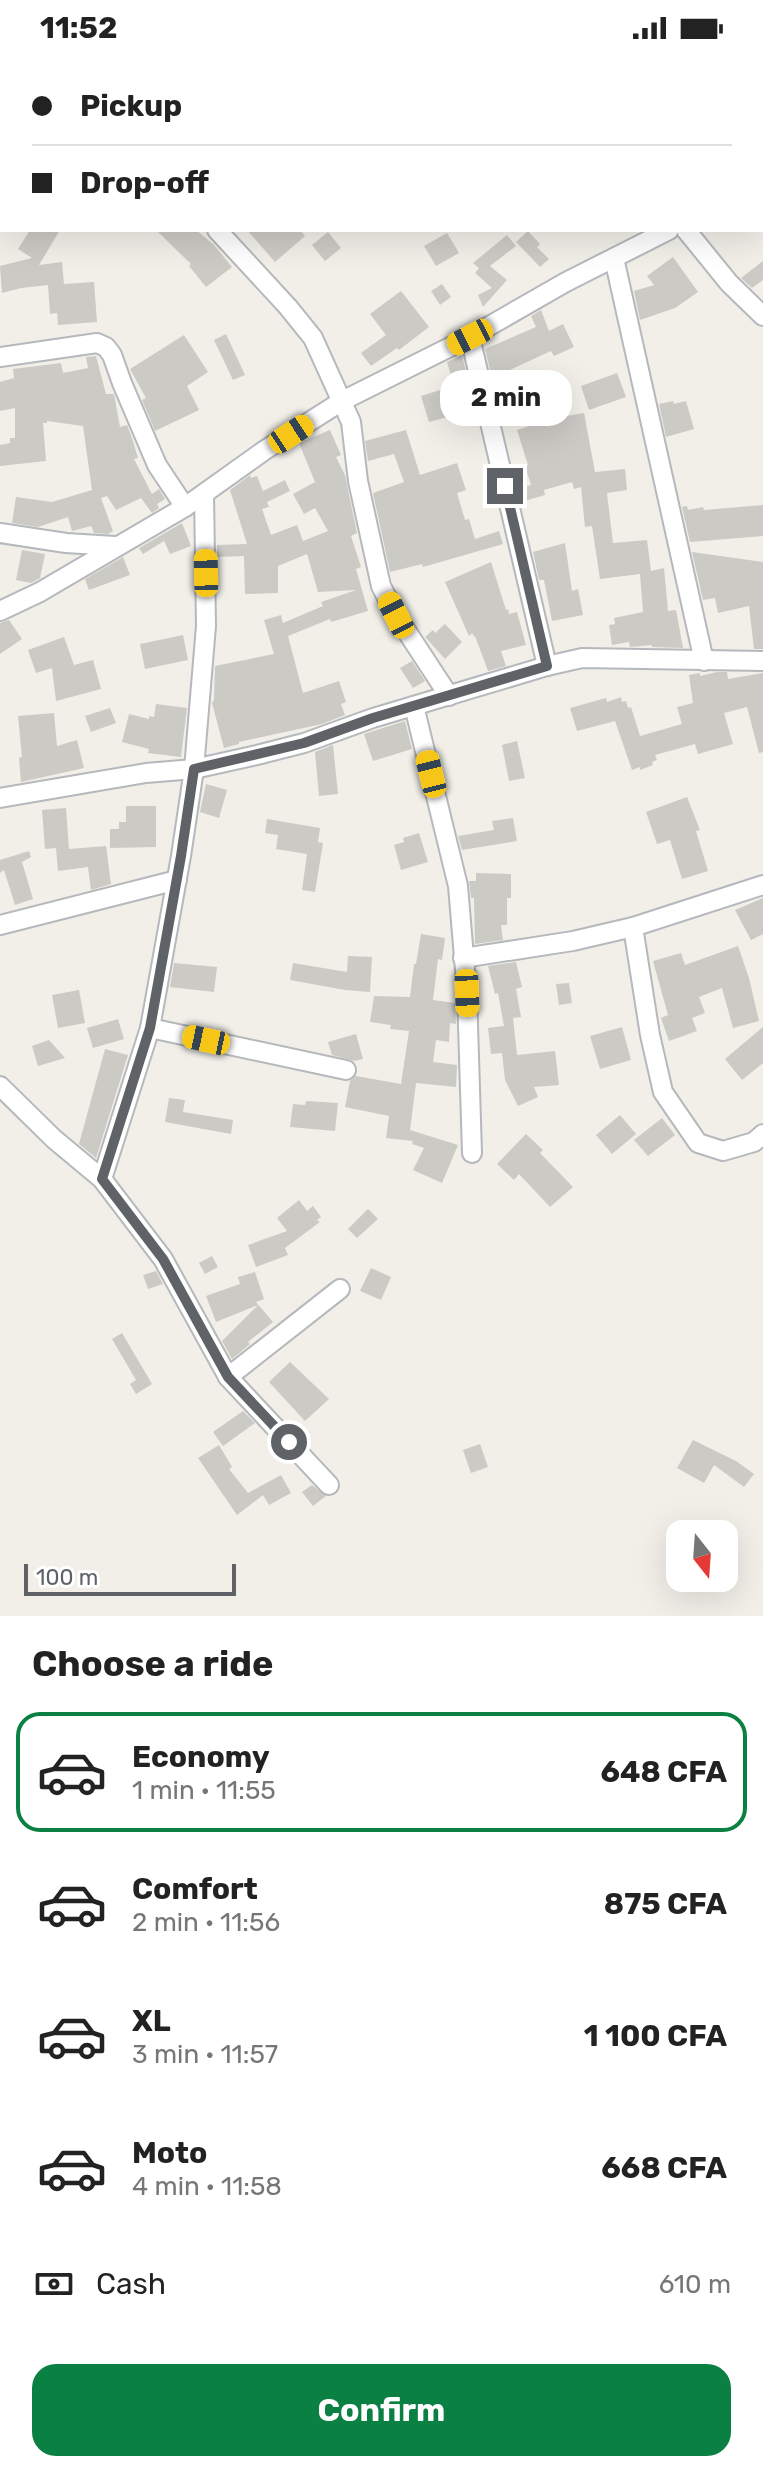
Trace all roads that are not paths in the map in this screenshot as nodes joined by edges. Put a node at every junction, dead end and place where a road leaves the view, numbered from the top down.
1 (219, 232) edge
2 (665, 232) edge
3 (688, 232) edge
4 (614, 258) junction
5 (763, 316) edge
6 (470, 337) junction
7 (0, 357) edge
8 (342, 401) junction
9 (204, 494) junction
10 (185, 507) junction
11 (0, 533) edge
12 (115, 546) junction
13 (0, 611) edge
14 (704, 661) junction
15 (763, 661) edge
16 (547, 666) junction
17 (449, 696) junction
18 (414, 706) junction
19 (194, 769) junction
20 (0, 798) edge
21 (177, 880) junction
22 (763, 885) edge
23 (0, 925) edge
24 (633, 927) junction
25 (463, 958) junction
26 (150, 1028) junction
27 (346, 1070) dead end
28 (0, 1087) edge
29 (763, 1134) edge
30 (472, 1153) dead end
31 (102, 1179) junction
32 (340, 1289) dead end
33 (228, 1377) junction
34 (329, 1485) dead end

1 - 8 street
2 - 4 street
3 - 5 street
4 - 6 street
4 - 14 street
6 - 8 street
6 - 16 street
7 - 10 street
8 - 9 street
8 - 17 street
9 - 10 street
9 - 19 street
10 - 12 street
11 - 12 street
12 - 13 street
14 - 15 street
14 - 16 street
16 - 17 street
17 - 18 street
18 - 19 street
18 - 25 street
19 - 20 street
19 - 21 street
21 - 23 street
21 - 26 street
22 - 24 street
24 - 25 street
24 - 29 street
25 - 30 street
26 - 27 street
26 - 31 street
28 - 31 street
31 - 33 street
32 - 33 street
33 - 34 street

